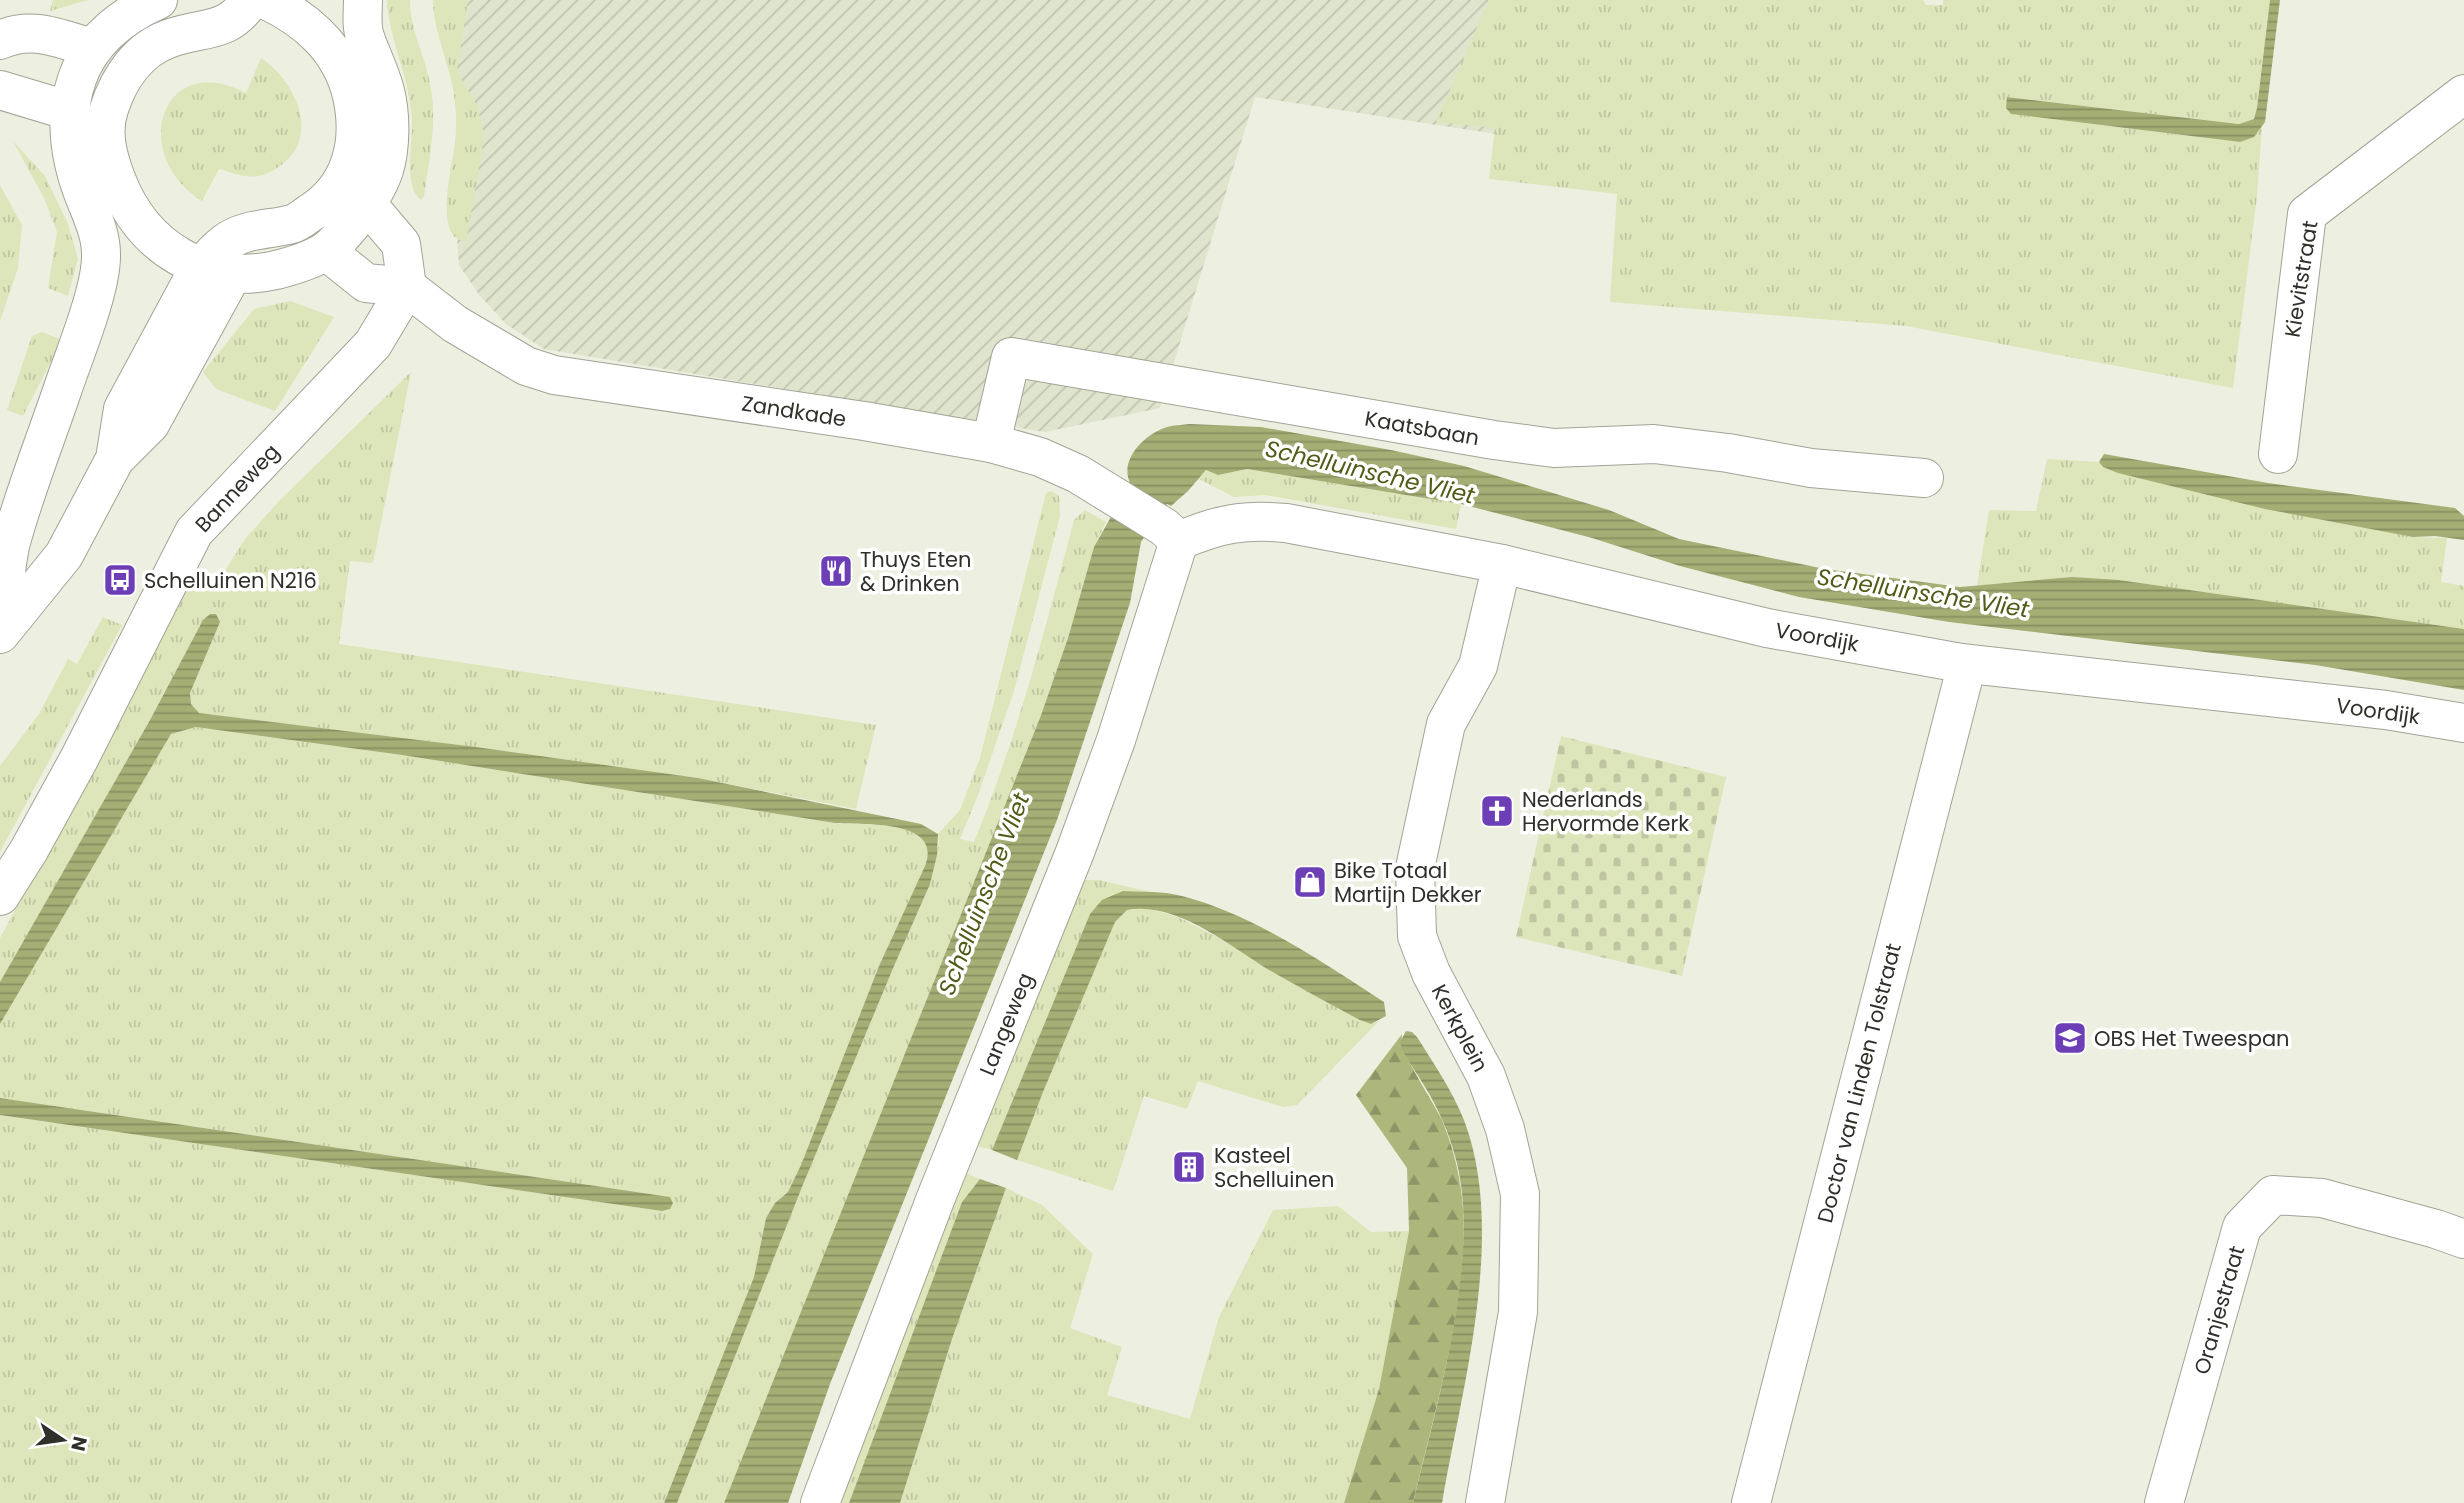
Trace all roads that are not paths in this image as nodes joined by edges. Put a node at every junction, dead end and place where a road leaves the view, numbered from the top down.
1 (158, 0) edge
2 (251, 0) edge
3 (266, 0) edge
4 (321, 17) edge
5 (363, 18) edge
6 (0, 40) edge
7 (92, 48) junction
8 (0, 90) edge
9 (2464, 94) edge
10 (70, 111) junction
11 (105, 125) junction
12 (357, 190) junction
13 (326, 251) junction
14 (217, 270) junction
15 (407, 287) junction
16 (991, 443) junction
17 (2278, 454) dead end
18 (1924, 478) dead end
19 (1172, 534) junction
20 (1502, 564) junction
21 (1, 633) edge
22 (1967, 664) junction
23 (2464, 723) edge
24 (0, 896) edge
25 (2464, 1239) edge
26 (820, 1503) edge
27 (1485, 1503) edge
28 (1751, 1503) edge
29 (2164, 1503) edge

1 - 7 street
2 - 11 street
3 - 4 street
4 - 12 street
5 - 12 street
6 - 7 street
7 - 10 street
8 - 10 street
9 - 17 street, Kievitstraat
10 - 11 street
10 - 21 street
11 - 14 street
12 - 13 street
12 - 14 street
12 - 15 street
13 - 14 street
13 - 15 street
14 - 21 street
15 - 16 street, Zandkade
15 - 24 street, Banneweg
16 - 18 street, Kaatsbaan
16 - 19 street, Zandkade
19 - 20 street, Voordijk
19 - 26 street, Langeweg
20 - 22 street, Voordijk
20 - 27 street, Kerkplein
22 - 23 street, Voordijk
22 - 28 street, Doctor van Linden Tolstraat
25 - 29 street, Oranjestraat

